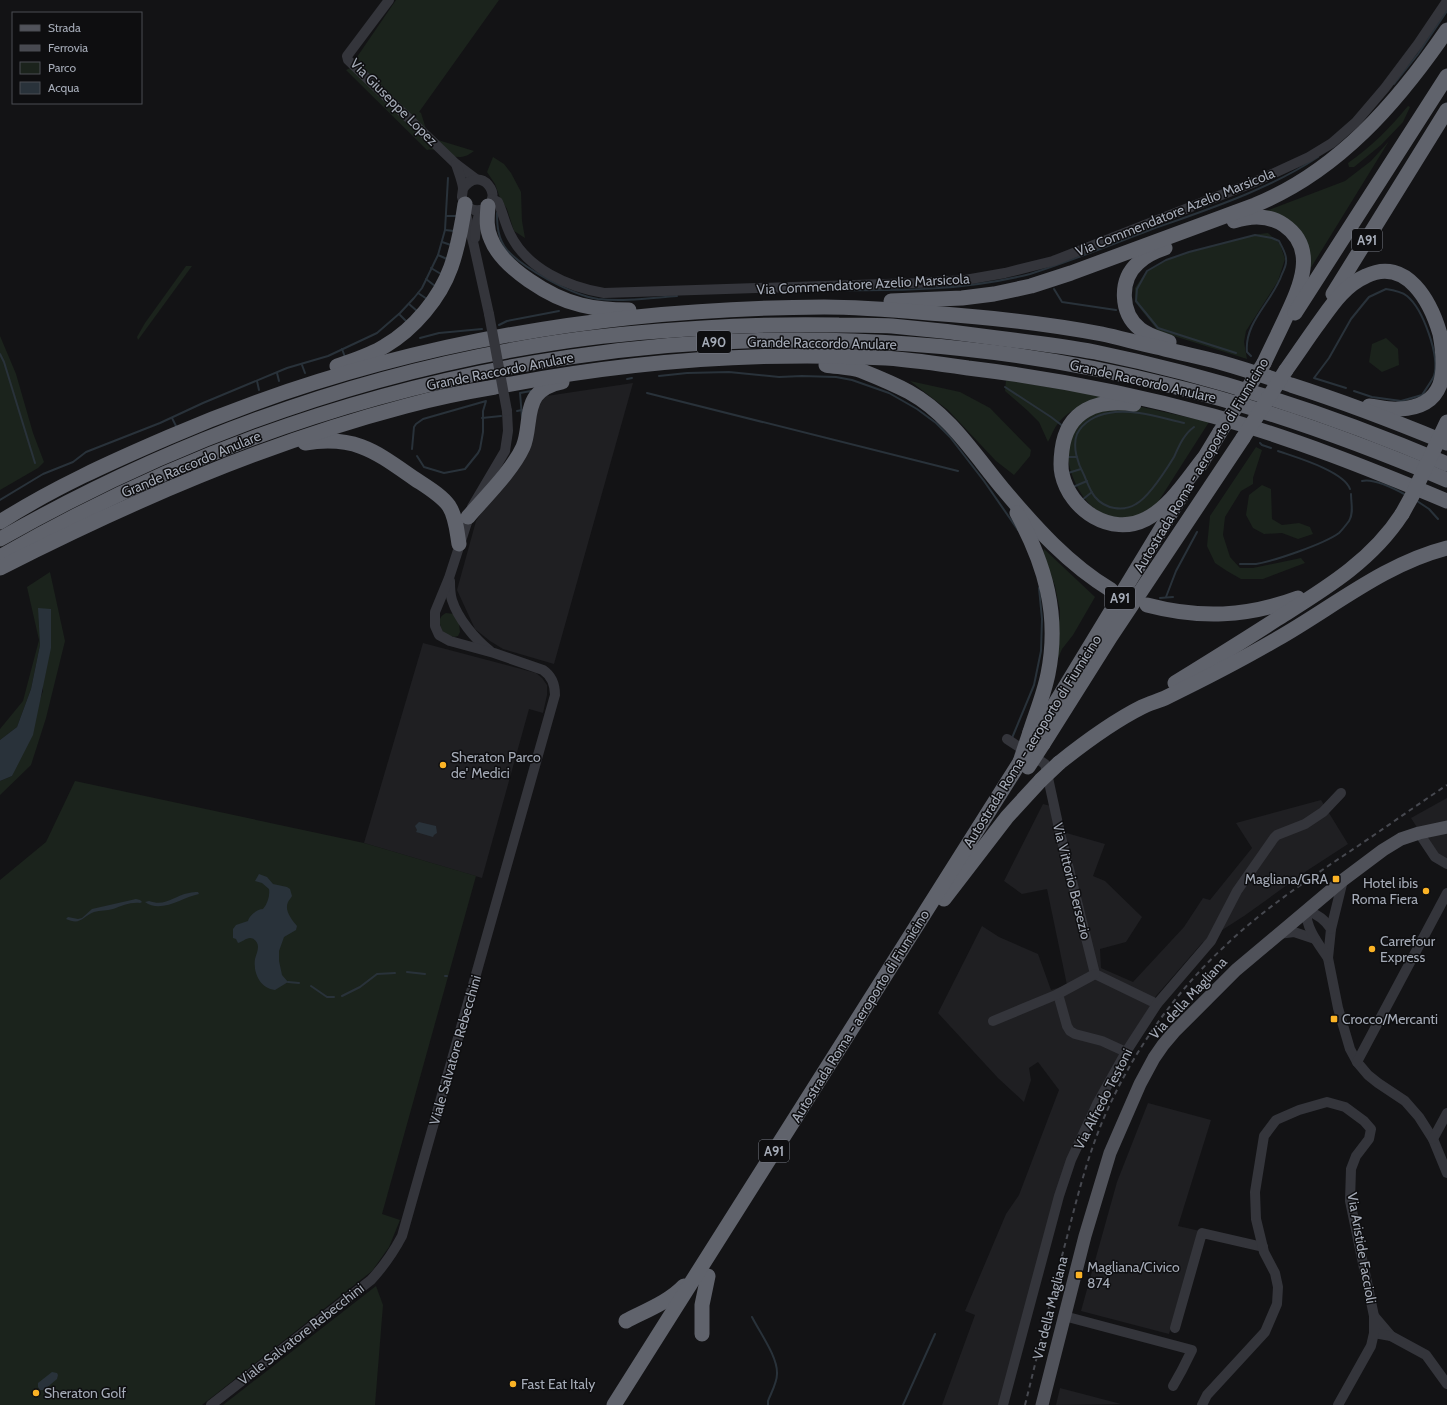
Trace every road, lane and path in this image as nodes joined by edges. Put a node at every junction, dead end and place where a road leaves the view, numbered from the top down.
1 (389, 0) edge
2 (1447, 1) edge
3 (1447, 30) edge
4 (1447, 76) edge
5 (1447, 110) edge
6 (456, 164) junction
7 (476, 180) junction
8 (463, 189) junction
9 (465, 204) junction
10 (487, 205) junction
11 (474, 246) junction
12 (790, 308) junction
13 (674, 313) junction
14 (741, 357) junction
15 (1222, 363) junction
16 (1264, 363) junction
17 (650, 364) junction
18 (1286, 370) junction
19 (1343, 402) junction
20 (246, 406) junction
21 (1213, 416) junction
22 (1447, 422) edge
23 (1447, 444) edge
24 (1204, 458) junction
25 (242, 459) junction
26 (1447, 464) edge
27 (1447, 480) edge
28 (1003, 489) junction
29 (1447, 501) edge
30 (468, 517) junction
31 (0, 522) edge
32 (0, 539) edge
33 (460, 544) junction
34 (1447, 548) edge
35 (0, 557) edge
36 (0, 568) edge
37 (1344, 576) junction
38 (450, 578) junction
39 (1111, 590) dead end
40 (1147, 605) dead end
41 (457, 610) junction
42 (435, 616) junction
43 (466, 626) junction
44 (450, 641) junction
45 (494, 653) junction
46 (1142, 707) junction
47 (1036, 738) junction
48 (1007, 739) dead end
49 (1024, 764) junction
50 (1341, 793) dead end
51 (1447, 827) edge
52 (1418, 833) junction
53 (1447, 864) edge
54 (1343, 880) junction
55 (1447, 893) edge
56 (944, 899) junction
57 (1443, 908) edge
58 (1306, 910) junction
59 (1320, 917) junction
60 (1308, 926) junction
61 (1331, 929) junction
62 (1278, 934) junction
63 (1315, 939) junction
64 (1328, 958) junction
65 (1095, 974) junction
66 (1058, 994) junction
67 (1157, 1004) junction
68 (993, 1022) dead end
69 (1126, 1052) junction
70 (1357, 1062) junction
71 (1447, 1113) edge
72 (1433, 1139) junction
73 (1447, 1173) edge
74 (1263, 1247) junction
75 (705, 1270) junction
76 (1064, 1316) junction
77 (1374, 1316) junction
78 (626, 1321) dead end
79 (1175, 1328) dead end
80 (1374, 1333) junction
81 (702, 1334) dead end
82 (1391, 1336) junction
83 (1447, 1384) edge
84 (1173, 1386) dead end
85 (211, 1405) edge
86 (614, 1405) edge
87 (626, 1405) edge
88 (1003, 1405) edge
89 (1042, 1405) edge
90 (1202, 1405) edge
91 (1338, 1405) edge

1 - 6 street, Via Giuseppe Lopez
2 - 10 street, Via Commendatore Azelio Marsicola
3 - 12 highway
4 - 16 highway, Autostrada Roma - aeroporto di Fiumicino / A91
5 - 18 highway, Autostrada Roma - aeroporto di Fiumicino / A91
6 - 7 street, Via Giuseppe Lopez
6 - 8 street
7 - 8 street
7 - 10 street
8 - 9 street
9 - 10 street
9 - 11 street, Viale Salvatore Rebecchini
9 - 20 highway
10 - 11 street, Viale Salvatore Rebecchini
10 - 13 highway
11 - 30 street, Viale Salvatore Rebecchini, bridge
12 - 13 highway
12 - 15 highway
13 - 20 highway
14 - 17 highway, Grande Raccordo Anulare
14 - 21 highway, Grande Raccordo Anulare
14 - 28 highway
15 - 16 highway
15 - 19 highway
16 - 24 highway, Autostrada Roma - aeroporto di Fiumicino / A91, bridge
17 - 25 highway, Grande Raccordo Anulare
17 - 30 highway
18 - 19 highway
18 - 47 highway, Autostrada Roma - aeroporto di Fiumicino / A91, bridge
19 - 23 highway
20 - 31 highway
21 - 24 highway
21 - 29 highway, Grande Raccordo Anulare
22 - 37 highway, bridge
24 - 47 highway, Autostrada Roma - aeroporto di Fiumicino / A91
25 - 33 highway
25 - 36 highway, Grande Raccordo Anulare
26 - 32 highway, Grande Raccordo Anulare / A90
27 - 35 highway, Grande Raccordo Anulare / A90
28 - 39 highway
28 - 47 highway
30 - 33 street, Viale Salvatore Rebecchini
33 - 38 street, Viale Salvatore Rebecchini
34 - 46 highway
37 - 40 highway
37 - 46 highway
38 - 41 street, Viale Salvatore Rebecchini
38 - 42 street, Viale Salvatore Rebecchini
41 - 42 street
41 - 43 street, Viale Salvatore Rebecchini
42 - 44 street, Viale Salvatore Rebecchini
43 - 44 street
43 - 45 street, Viale Salvatore Rebecchini
44 - 45 street, Viale Salvatore Rebecchini
45 - 85 street, Viale Salvatore Rebecchini
46 - 56 highway, bridge
47 - 49 highway, Autostrada Roma - aeroporto di Fiumicino / A91, bridge
48 - 65 street, Via Vittorio Bersezio
49 - 56 highway, Autostrada Roma - aeroporto di Fiumicino / A91
49 - 75 highway, Autostrada Roma - aeroporto di Fiumicino / A91
50 - 67 street, Via Alfredo Testoni
51 - 52 main road, Via della Magliana
52 - 53 street
52 - 54 main road, Via della Magliana
54 - 58 main road, Via della Magliana
54 - 61 street
55 - 57 street
56 - 75 highway, Autostrada Roma - aeroporto di Fiumicino / A91
57 - 70 street
58 - 59 street
58 - 60 street
58 - 62 main road, Via della Magliana
59 - 60 street
59 - 61 street
60 - 63 street
61 - 64 street
62 - 63 street
62 - 76 main road, Via della Magliana
63 - 64 street
64 - 70 street
65 - 66 street
65 - 67 street
66 - 68 street
66 - 69 street
67 - 69 street, Via Alfredo Testoni
69 - 88 street, Via Alfredo Testoni
70 - 72 street
71 - 72 street
72 - 73 street
74 - 77 street, Via Aristide Faccioli
74 - 79 street
74 - 90 street, Via Aristide Faccioli
75 - 78 highway
75 - 81 highway
75 - 86 highway, Autostrada Roma - aeroporto di Fiumicino / A91
75 - 87 highway, Autostrada Roma - aeroporto di Fiumicino / A91
76 - 84 street
76 - 89 main road, Via della Magliana
77 - 80 street, Via Aristide Faccioli
77 - 82 street
80 - 82 street
80 - 91 street, Via Aristide Faccioli
82 - 83 street

